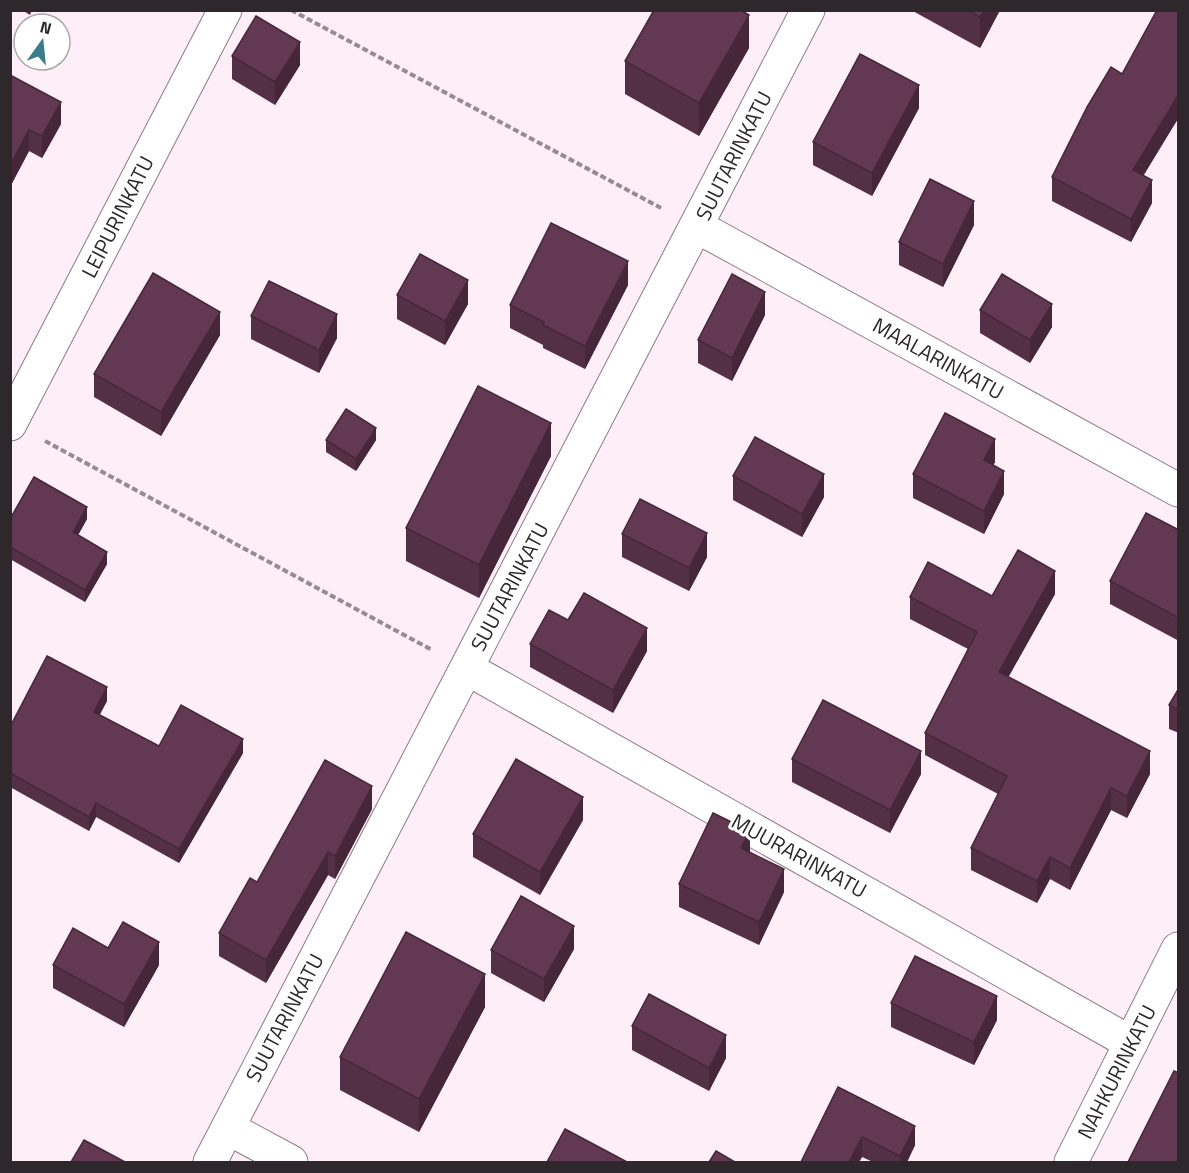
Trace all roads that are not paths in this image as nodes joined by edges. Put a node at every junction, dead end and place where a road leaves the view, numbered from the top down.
1 (225, 10) edge
2 (808, 10) edge
3 (698, 227) junction
4 (11, 423) edge
5 (1179, 490) edge
6 (468, 669) junction
7 (1179, 950) edge
8 (1131, 1043) junction
9 (228, 1128) junction
10 (210, 1162) edge
11 (291, 1162) edge
12 (1071, 1162) edge

1 - 4 street, LEIPURINKATU
2 - 3 street, SUUTARINKATU
3 - 5 street, MAALARINKATU
3 - 6 street, SUUTARINKATU
6 - 8 street, MUURARINKATU
6 - 9 street, SUUTARINKATU
7 - 8 street, NAHKURINKATU
8 - 12 street, NAHKURINKATU
9 - 10 street, SUUTARINKATU
9 - 11 street

